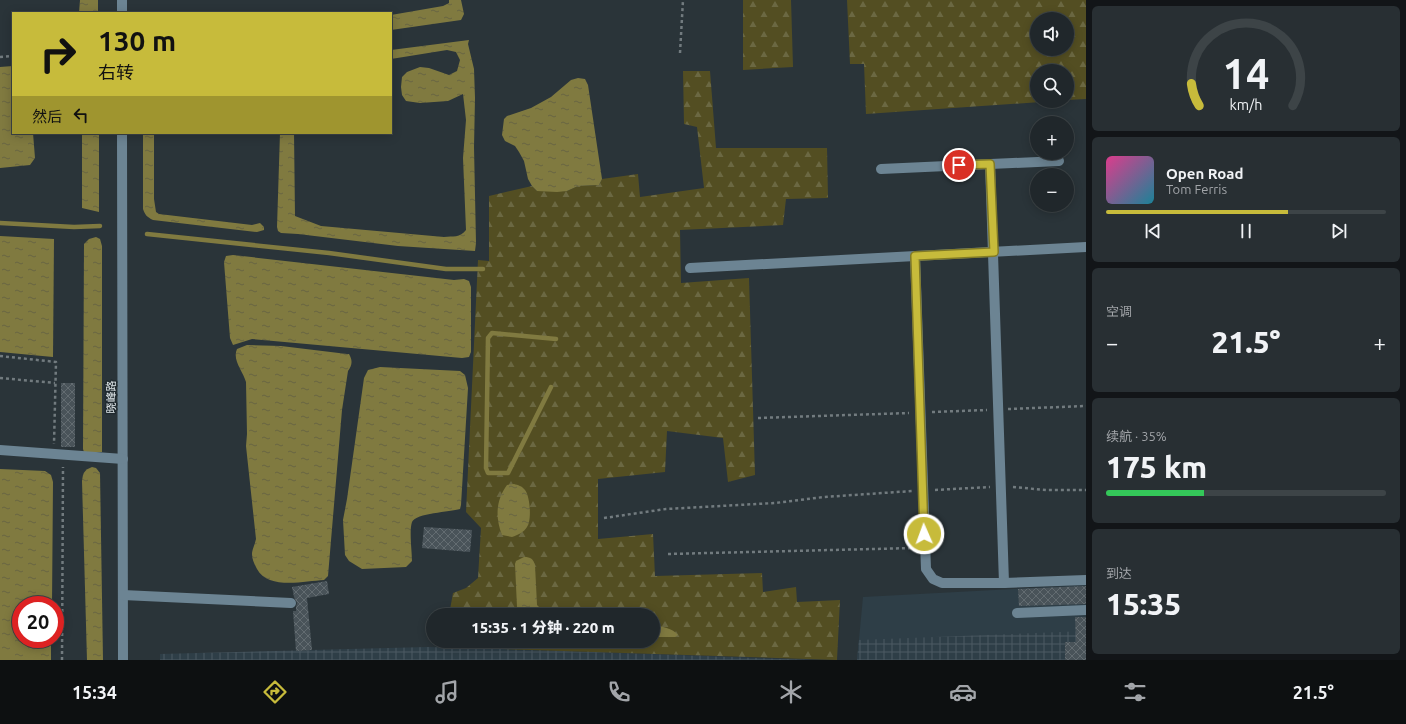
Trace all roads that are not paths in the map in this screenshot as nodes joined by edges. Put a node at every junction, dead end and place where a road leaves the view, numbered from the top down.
1 (122, 0) edge
2 (122, 12) edge
3 (122, 134) edge
4 (1059, 161) dead end
5 (990, 164) junction
6 (881, 169) dead end
7 (1086, 247) edge
8 (994, 252) junction
9 (915, 256) junction
10 (690, 268) dead end
11 (0, 450) edge
12 (123, 458) junction
13 (1086, 580) edge
14 (1004, 583) junction
15 (123, 595) junction
16 (292, 602) dead end
17 (1086, 610) edge
18 (1016, 613) dead end
19 (123, 660) edge

1 - 2 street
3 - 12 street, 晓峰路
4 - 5 street
5 - 6 street
5 - 8 street
7 - 8 street
8 - 9 street
8 - 14 street
9 - 10 street
9 - 14 street
11 - 12 street
12 - 15 street, 晓峰路
13 - 14 street
15 - 16 street
15 - 19 street, 晓峰路
17 - 18 street

